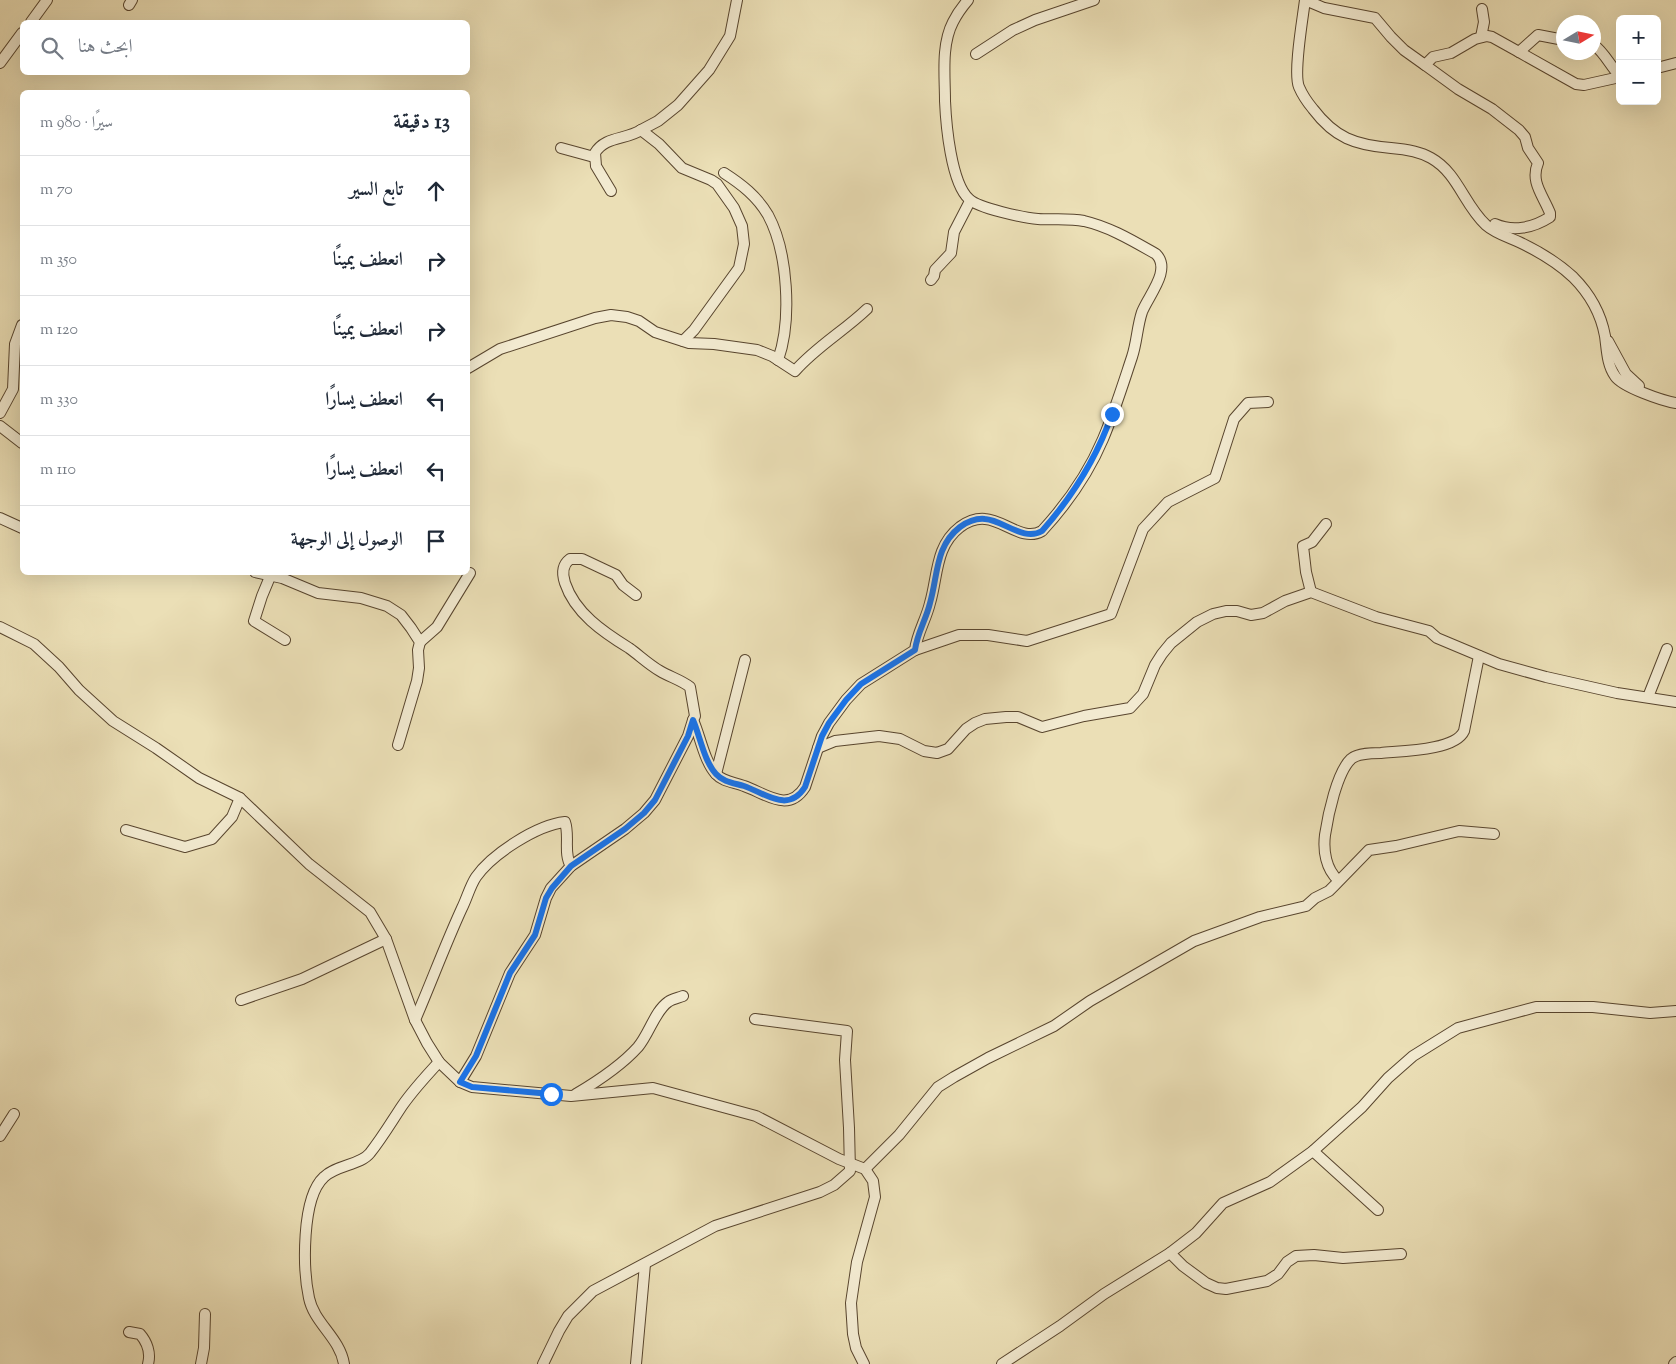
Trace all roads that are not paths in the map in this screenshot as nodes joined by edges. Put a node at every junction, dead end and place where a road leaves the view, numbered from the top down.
1 (47, 0) edge
2 (737, 0) edge
3 (968, 0) edge
4 (1094, 0) edge
5 (1305, 0) edge
6 (1482, 9) dead end
7 (32, 20) edge
8 (20, 36) edge
9 (1481, 37) junction
10 (1556, 39) edge
11 (1519, 52) junction
12 (1601, 52) edge
13 (976, 54) dead end
14 (0, 63) edge
15 (1676, 63) edge
16 (1425, 65) junction
17 (1661, 67) edge
18 (1616, 72) edge
19 (1616, 77) edge
20 (641, 130) junction
21 (560, 148) dead end
22 (594, 157) junction
23 (724, 173) dead end
24 (611, 191) dead end
25 (970, 201) junction
26 (1481, 220) junction
27 (931, 280) dead end
28 (867, 309) dead end
29 (20, 330) edge
30 (683, 341) junction
31 (778, 360) junction
32 (470, 367) edge
33 (1268, 402) dead end
34 (1676, 404) edge
35 (0, 413) edge
36 (0, 426) edge
37 (20, 441) edge
38 (0, 518) edge
39 (1326, 524) dead end
40 (20, 527) edge
41 (271, 575) edge
42 (274, 575) edge
43 (469, 575) edge
44 (1311, 592) junction
45 (636, 595) dead end
46 (0, 627) edge
47 (285, 640) dead end
48 (420, 642) junction
49 (1667, 649) dead end
50 (915, 650) junction
51 (1479, 656) junction
52 (746, 660) dead end
53 (1648, 697) junction
54 (1676, 702) edge
55 (693, 720) junction
56 (398, 745) dead end
57 (818, 748) junction
58 (716, 774) junction
59 (240, 798) junction
60 (126, 830) dead end
61 (1494, 834) dead end
62 (571, 866) junction
63 (1338, 880) junction
64 (386, 939) junction
65 (683, 996) dead end
66 (241, 1000) dead end
67 (1676, 1011) edge
68 (755, 1019) dead end
69 (415, 1020) junction
70 (439, 1062) junction
71 (460, 1082) junction
72 (571, 1096) junction
73 (14, 1114) dead end
74 (0, 1136) edge
75 (1313, 1150) junction
76 (850, 1163) junction
77 (865, 1169) junction
78 (1378, 1210) dead end
79 (1170, 1253) junction
80 (1400, 1254) dead end
81 (645, 1264) junction
82 (205, 1314) dead end
83 (129, 1332) dead end
84 (148, 1364) edge
85 (202, 1364) edge
86 (344, 1364) edge
87 (543, 1364) edge
88 (636, 1364) edge
89 (864, 1364) edge
90 (1002, 1364) edge

1 - 7 street
2 - 20 street
3 - 25 street
4 - 13 street
5 - 16 street
5 - 26 street
6 - 9 street
8 - 14 street
9 - 11 street
9 - 16 street
10 - 11 street
11 - 19 street
12 - 18 street
15 - 17 street
16 - 26 street
20 - 22 street
20 - 30 street
21 - 22 street
22 - 24 street
23 - 31 street
25 - 27 street
25 - 50 street
26 - 34 street
28 - 31 street
29 - 35 street
30 - 31 street
30 - 32 street
33 - 50 street
36 - 37 street
38 - 40 street
39 - 44 street
41 - 47 street
42 - 48 street
43 - 48 street
44 - 51 street
44 - 57 street
45 - 55 street
46 - 59 street
48 - 56 street
49 - 53 street
50 - 57 street
51 - 53 street
51 - 63 street
52 - 58 street
53 - 54 street
55 - 58 street
55 - 62 street
57 - 58 street
59 - 60 street
59 - 64 street
61 - 63 street
62 - 69 street
62 - 71 street
63 - 77 street
64 - 66 street
64 - 69 street
65 - 72 street
67 - 75 street
68 - 76 street
69 - 70 street
70 - 71 street
70 - 86 street
71 - 72 street
72 - 76 street
73 - 74 street
75 - 78 street
75 - 79 street
76 - 77 street
76 - 81 street
77 - 89 street
79 - 80 street
79 - 90 street
81 - 87 street
81 - 88 street
82 - 85 street
83 - 84 street

